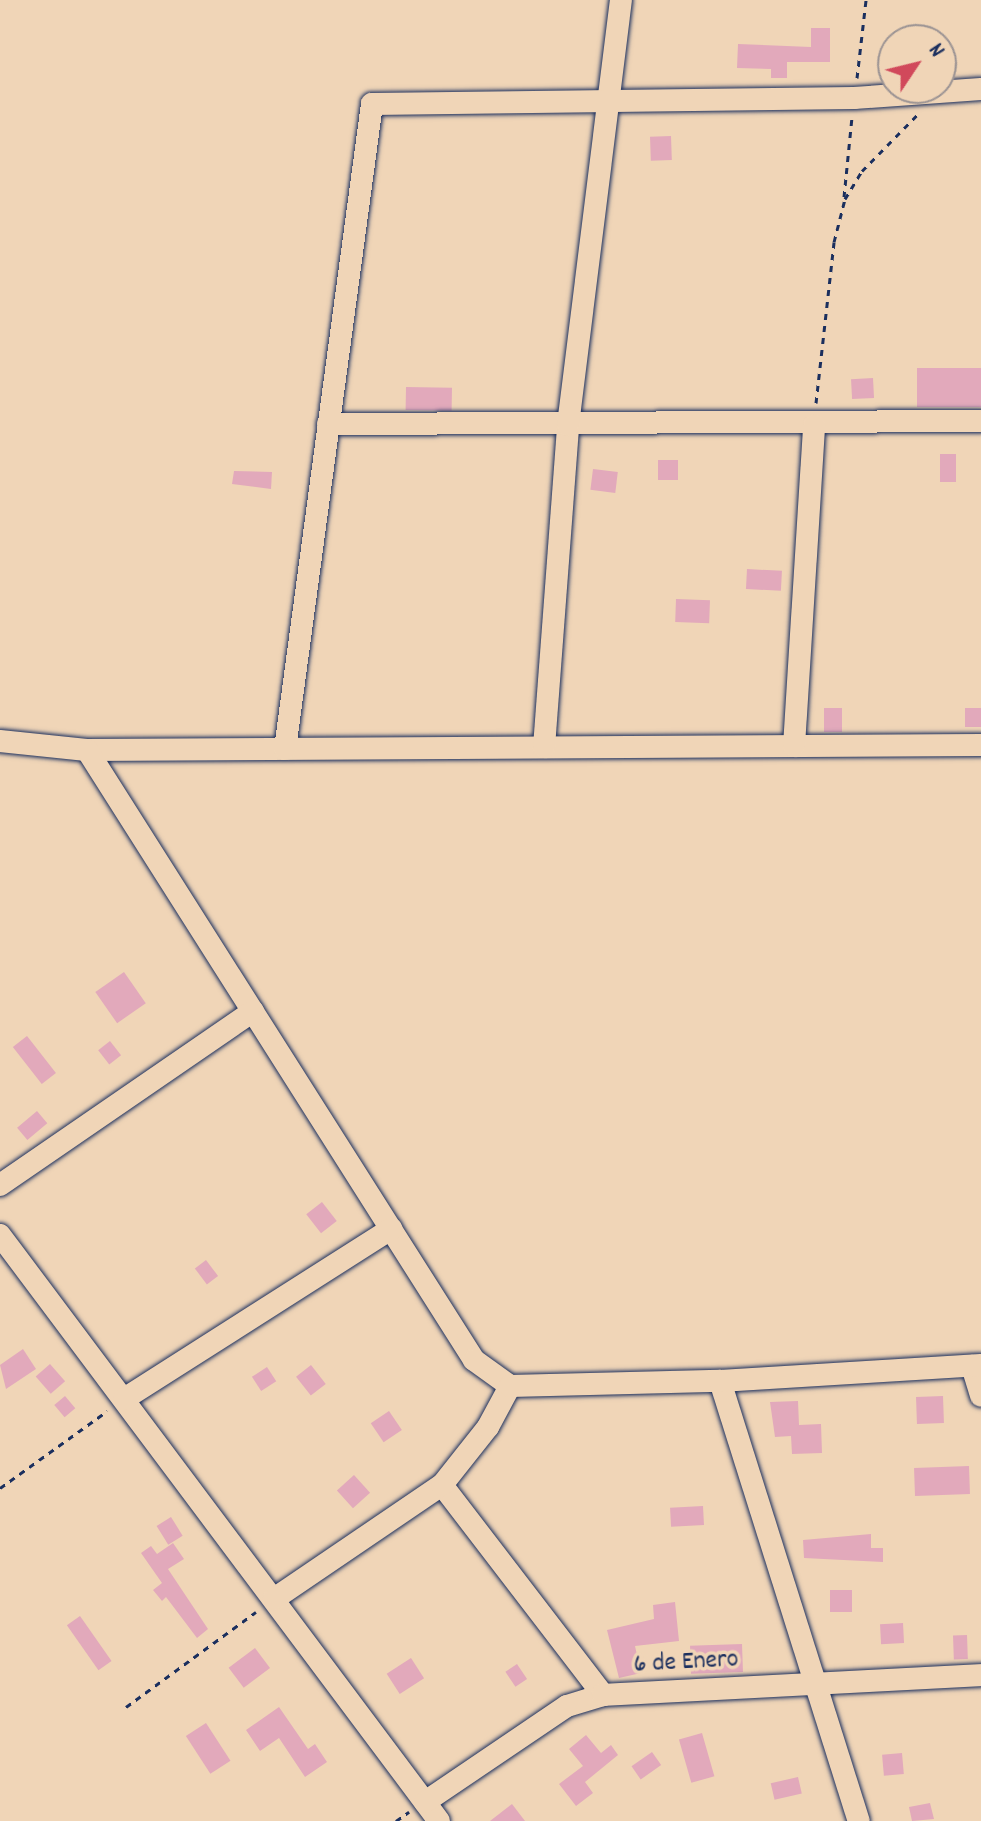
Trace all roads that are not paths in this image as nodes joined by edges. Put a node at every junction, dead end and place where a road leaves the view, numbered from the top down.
1 (621, 0) edge
2 (981, 89) edge
3 (607, 101) junction
4 (981, 421) edge
5 (328, 424) junction
6 (568, 425) junction
7 (814, 426) junction
8 (0, 741) edge
9 (981, 745) edge
10 (794, 746) junction
11 (544, 747) junction
12 (285, 749) junction
13 (87, 750) junction
14 (253, 1011) junction
15 (0, 1185) edge
16 (391, 1229) junction
17 (0, 1235) edge
18 (976, 1365) edge
19 (720, 1381) junction
20 (510, 1386) junction
21 (981, 1396) edge
22 (124, 1399) junction
23 (442, 1485) junction
24 (274, 1599) junction
25 (981, 1675) edge
26 (812, 1684) junction
27 (603, 1695) junction
28 (425, 1802) junction
29 (439, 1821) edge
30 (859, 1821) edge

1 - 3 street
2 - 3 street
3 - 5 street
3 - 6 street
4 - 7 street
5 - 6 street
5 - 12 street
6 - 7 street
6 - 11 street
7 - 10 street
8 - 13 street
9 - 10 street
10 - 11 street
11 - 12 street
12 - 13 street
13 - 14 street
14 - 15 street
14 - 16 street
16 - 20 street
16 - 22 street
17 - 22 street
18 - 19 street
18 - 21 street
19 - 20 street
19 - 26 street
20 - 23 street
22 - 24 street
23 - 24 street
23 - 27 street
24 - 28 street
25 - 26 street, 6 de Enero
26 - 27 street, 6 de Enero
26 - 30 street
27 - 28 street, 6 de Enero
28 - 29 street

